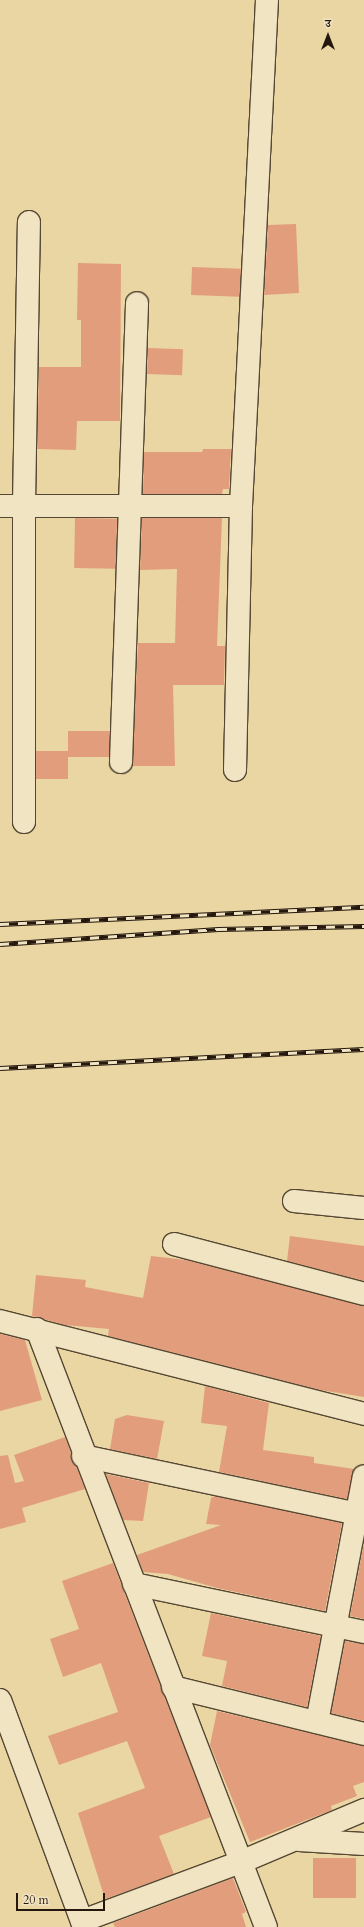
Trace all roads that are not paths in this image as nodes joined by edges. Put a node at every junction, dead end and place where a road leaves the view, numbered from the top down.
1 (267, 0) edge
2 (30, 222) dead end
3 (137, 303) dead end
4 (24, 504) junction
5 (130, 505) junction
6 (0, 506) edge
7 (241, 506) junction
8 (121, 762) dead end
9 (236, 770) dead end
10 (24, 822) dead end
11 (294, 1201) dead end
12 (364, 1208) edge
13 (174, 1244) dead end
14 (364, 1294) edge
15 (0, 1321) edge
16 (37, 1329) junction
17 (364, 1414) edge
18 (83, 1456) junction
19 (364, 1476) edge
20 (359, 1514) edge
21 (134, 1584) junction
22 (334, 1626) junction
23 (364, 1632) edge
24 (173, 1687) junction
25 (0, 1700) edge
26 (316, 1722) junction
27 (364, 1734) edge
28 (364, 1810) edge
29 (296, 1840) junction
30 (364, 1844) edge
31 (240, 1862) junction
32 (83, 1924) edge
33 (266, 1927) edge

1 - 7 street
2 - 4 street
3 - 5 street
4 - 5 street
4 - 6 street
4 - 10 street
5 - 7 street
5 - 8 street
7 - 9 street
11 - 12 street
13 - 14 street
15 - 16 street
16 - 17 street
16 - 18 street
18 - 20 street
18 - 21 street
19 - 20 street
20 - 22 street
21 - 22 street
21 - 24 street
22 - 23 street
22 - 26 street
24 - 26 street
24 - 31 street
25 - 32 street
26 - 27 street
28 - 29 street
29 - 30 street
29 - 31 street
31 - 32 street
31 - 33 street

